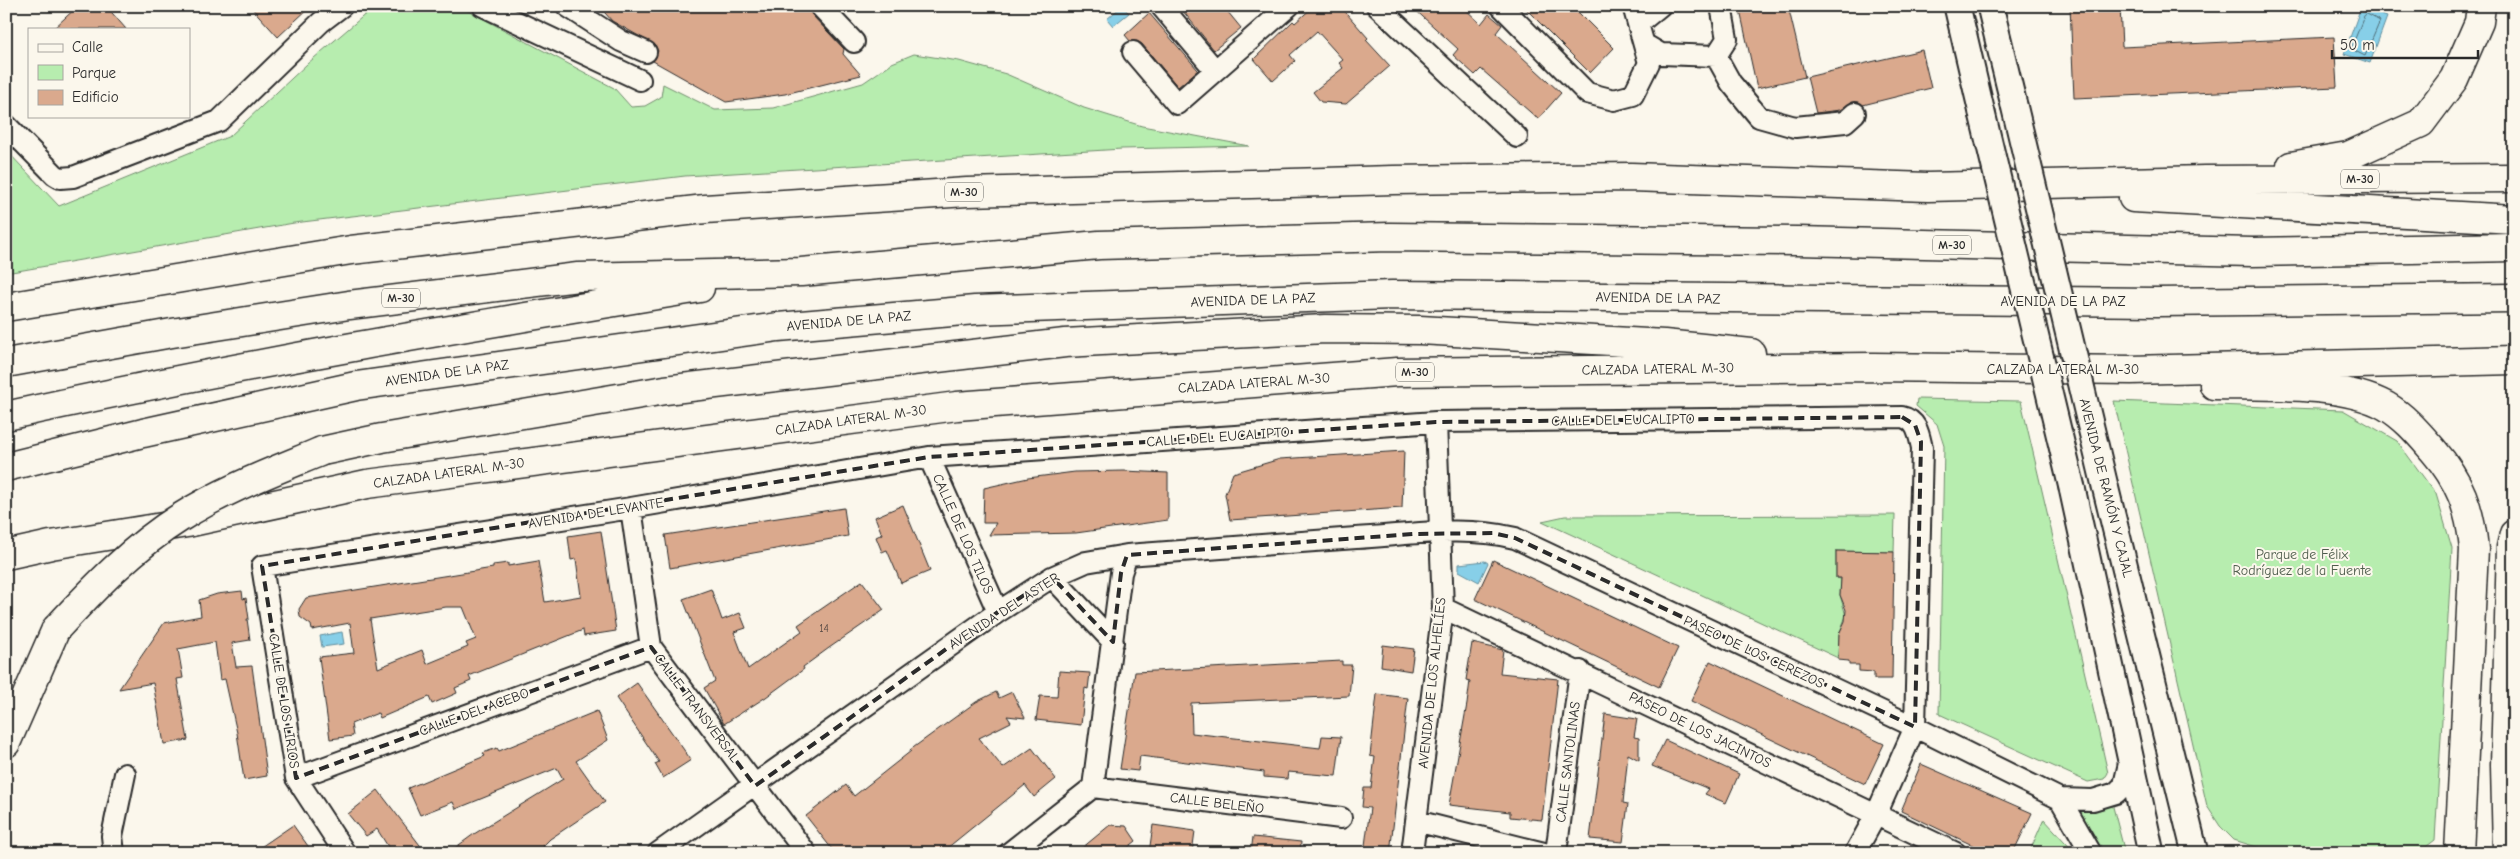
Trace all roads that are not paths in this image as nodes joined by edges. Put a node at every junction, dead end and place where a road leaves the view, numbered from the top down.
1 (342, 6) edge
2 (483, 6) edge
3 (567, 6) edge
4 (820, 6) edge
5 (1161, 6) edge
6 (1289, 6) edge
7 (1377, 6) edge
8 (1501, 6) edge
9 (1660, 6) edge
10 (1721, 6) edge
11 (1957, 6) edge
12 (1990, 6) edge
13 (2481, 6) edge
14 (1636, 15) edge
15 (854, 42) dead end
16 (1644, 44) junction
17 (646, 52) dead end
18 (1133, 52) dead end
19 (1716, 56) junction
20 (1215, 70) junction
21 (640, 80) dead end
22 (1855, 113) dead end
23 (6, 125) edge
24 (1517, 137) dead end
25 (2514, 178) edge
26 (2205, 180) junction
27 (1928, 187) junction
28 (2514, 219) edge
29 (2514, 247) edge
30 (801, 272) junction
31 (2514, 298) edge
32 (1685, 299) junction
33 (6, 307) edge
34 (1325, 329) junction
35 (2514, 360) edge
36 (6, 364) edge
37 (1873, 367) junction
38 (2131, 370) junction
39 (6, 416) edge
40 (1436, 422) junction
41 (142, 433) junction
42 (929, 457) junction
43 (6, 467) edge
44 (6, 480) edge
45 (631, 508) junction
46 (187, 523) junction
47 (1441, 533) junction
48 (2514, 534) edge
49 (6, 555) edge
50 (1127, 555) junction
51 (262, 566) joint
52 (6, 573) edge
53 (1052, 577) junction
54 (1443, 608) junction
55 (998, 612) junction
56 (56, 629) junction
57 (1113, 642) junction
58 (651, 647) junction
59 (1580, 672) junction
60 (6, 696) edge
61 (1915, 727) junction
62 (6, 743) edge
63 (2130, 760) junction
64 (125, 774) dead end
65 (2510, 774) edge
66 (296, 778) junction
67 (755, 786) junction
68 (1093, 787) junction
69 (2060, 799) junction
70 (1876, 815) junction
71 (1341, 818) dead end
72 (1416, 821) junction
73 (112, 853) edge
74 (345, 853) edge
75 (658, 853) edge
76 (806, 853) edge
77 (1008, 853) edge
78 (1412, 853) edge
79 (1544, 853) edge
80 (1556, 853) edge
81 (1855, 853) edge
82 (1956, 853) edge
83 (2091, 853) edge
84 (2151, 853) edge
85 (2195, 853) edge
86 (2459, 853) edge
87 (2507, 853) edge

1 - 23 street
2 - 21 street
3 - 17 street
4 - 15 street
5 - 20 street
6 - 20 street
7 - 24 street
8 - 16 street
9 - 14 street
10 - 19 street
11 - 63 main road, bridge
12 - 85 main road, AVENIDA DE RAMÓN Y CAJAL, bridge
13 - 26 highway
14 - 16 street
16 - 19 street
18 - 20 street
19 - 22 street
25 - 26 highway, M-30
26 - 27 highway, M-30
27 - 28 highway, M-30
27 - 33 highway, M-30
29 - 30 highway, M-30
30 - 36 highway, M-30
30 - 39 highway
31 - 32 highway, AVENIDA DE LA PAZ
32 - 34 highway
32 - 41 highway, AVENIDA DE LA PAZ
34 - 37 highway
34 - 56 highway, bridge
35 - 38 highway, CALZADA LATERAL M-30 / M-30
37 - 38 highway, CALZADA LATERAL M-30 / M-30
37 - 46 highway, CALZADA LATERAL M-30 / M-30
38 - 86 highway
40 - 42 street, CALLE DEL EUCALIPTO
40 - 47 street, AVENIDA DE LOS ALHELÍES
40 - 61 street, CALLE DEL EUCALIPTO
41 - 43 highway, AVENIDA DE LA PAZ
41 - 44 highway
42 - 45 street, AVENIDA DE LEVANTE
42 - 55 street, CALLE DE LOS TILOS
45 - 51 street, AVENIDA DE LEVANTE
45 - 58 street, CALLE TRANSVERSAL
46 - 49 highway, CALZADA LATERAL M-30 / M-30
46 - 52 highway
47 - 50 street, AVENIDA DEL ASTER
47 - 54 street, AVENIDA DE LOS ALHELÍES
47 - 61 street, PASEO DE LOS CEREZOS
48 - 65 highway
50 - 53 street, AVENIDA DEL ASTER
50 - 57 street
51 - 66 street, CALLE DE LOS LIRIOS
53 - 55 street, AVENIDA DEL ASTER
53 - 57 street
54 - 59 street, PASEO DE LOS JACINTOS
54 - 72 street, AVENIDA DE LOS ALHELÍES
55 - 67 street, AVENIDA DEL ASTER
56 - 60 highway
56 - 62 highway
57 - 68 street
58 - 66 street, CALLE DEL ACEBO
58 - 67 street, CALLE TRANSVERSAL
59 - 70 street, PASEO DE LOS JACINTOS
59 - 80 street, CALLE SANTOLINAS
61 - 69 street, PASEO DE LOS CEREZOS
61 - 70 street, CALLE DEL EUCALIPTO
63 - 69 street, PASEO DE LOS CEREZOS
63 - 84 main road
64 - 73 street
65 - 87 highway
66 - 74 street, CALLE DE LOS LIRIOS
67 - 75 street, AVENIDA DEL ASTER
67 - 76 street, CALLE TRANSVERSAL
68 - 71 street, CALLE BELEÑO
68 - 77 street
69 - 83 street
70 - 81 street, CALLE DEL EUCALIPTO
70 - 82 street, PASEO DE LOS JACINTOS
72 - 78 street, AVENIDA DE LOS ALHELÍES
72 - 79 street

